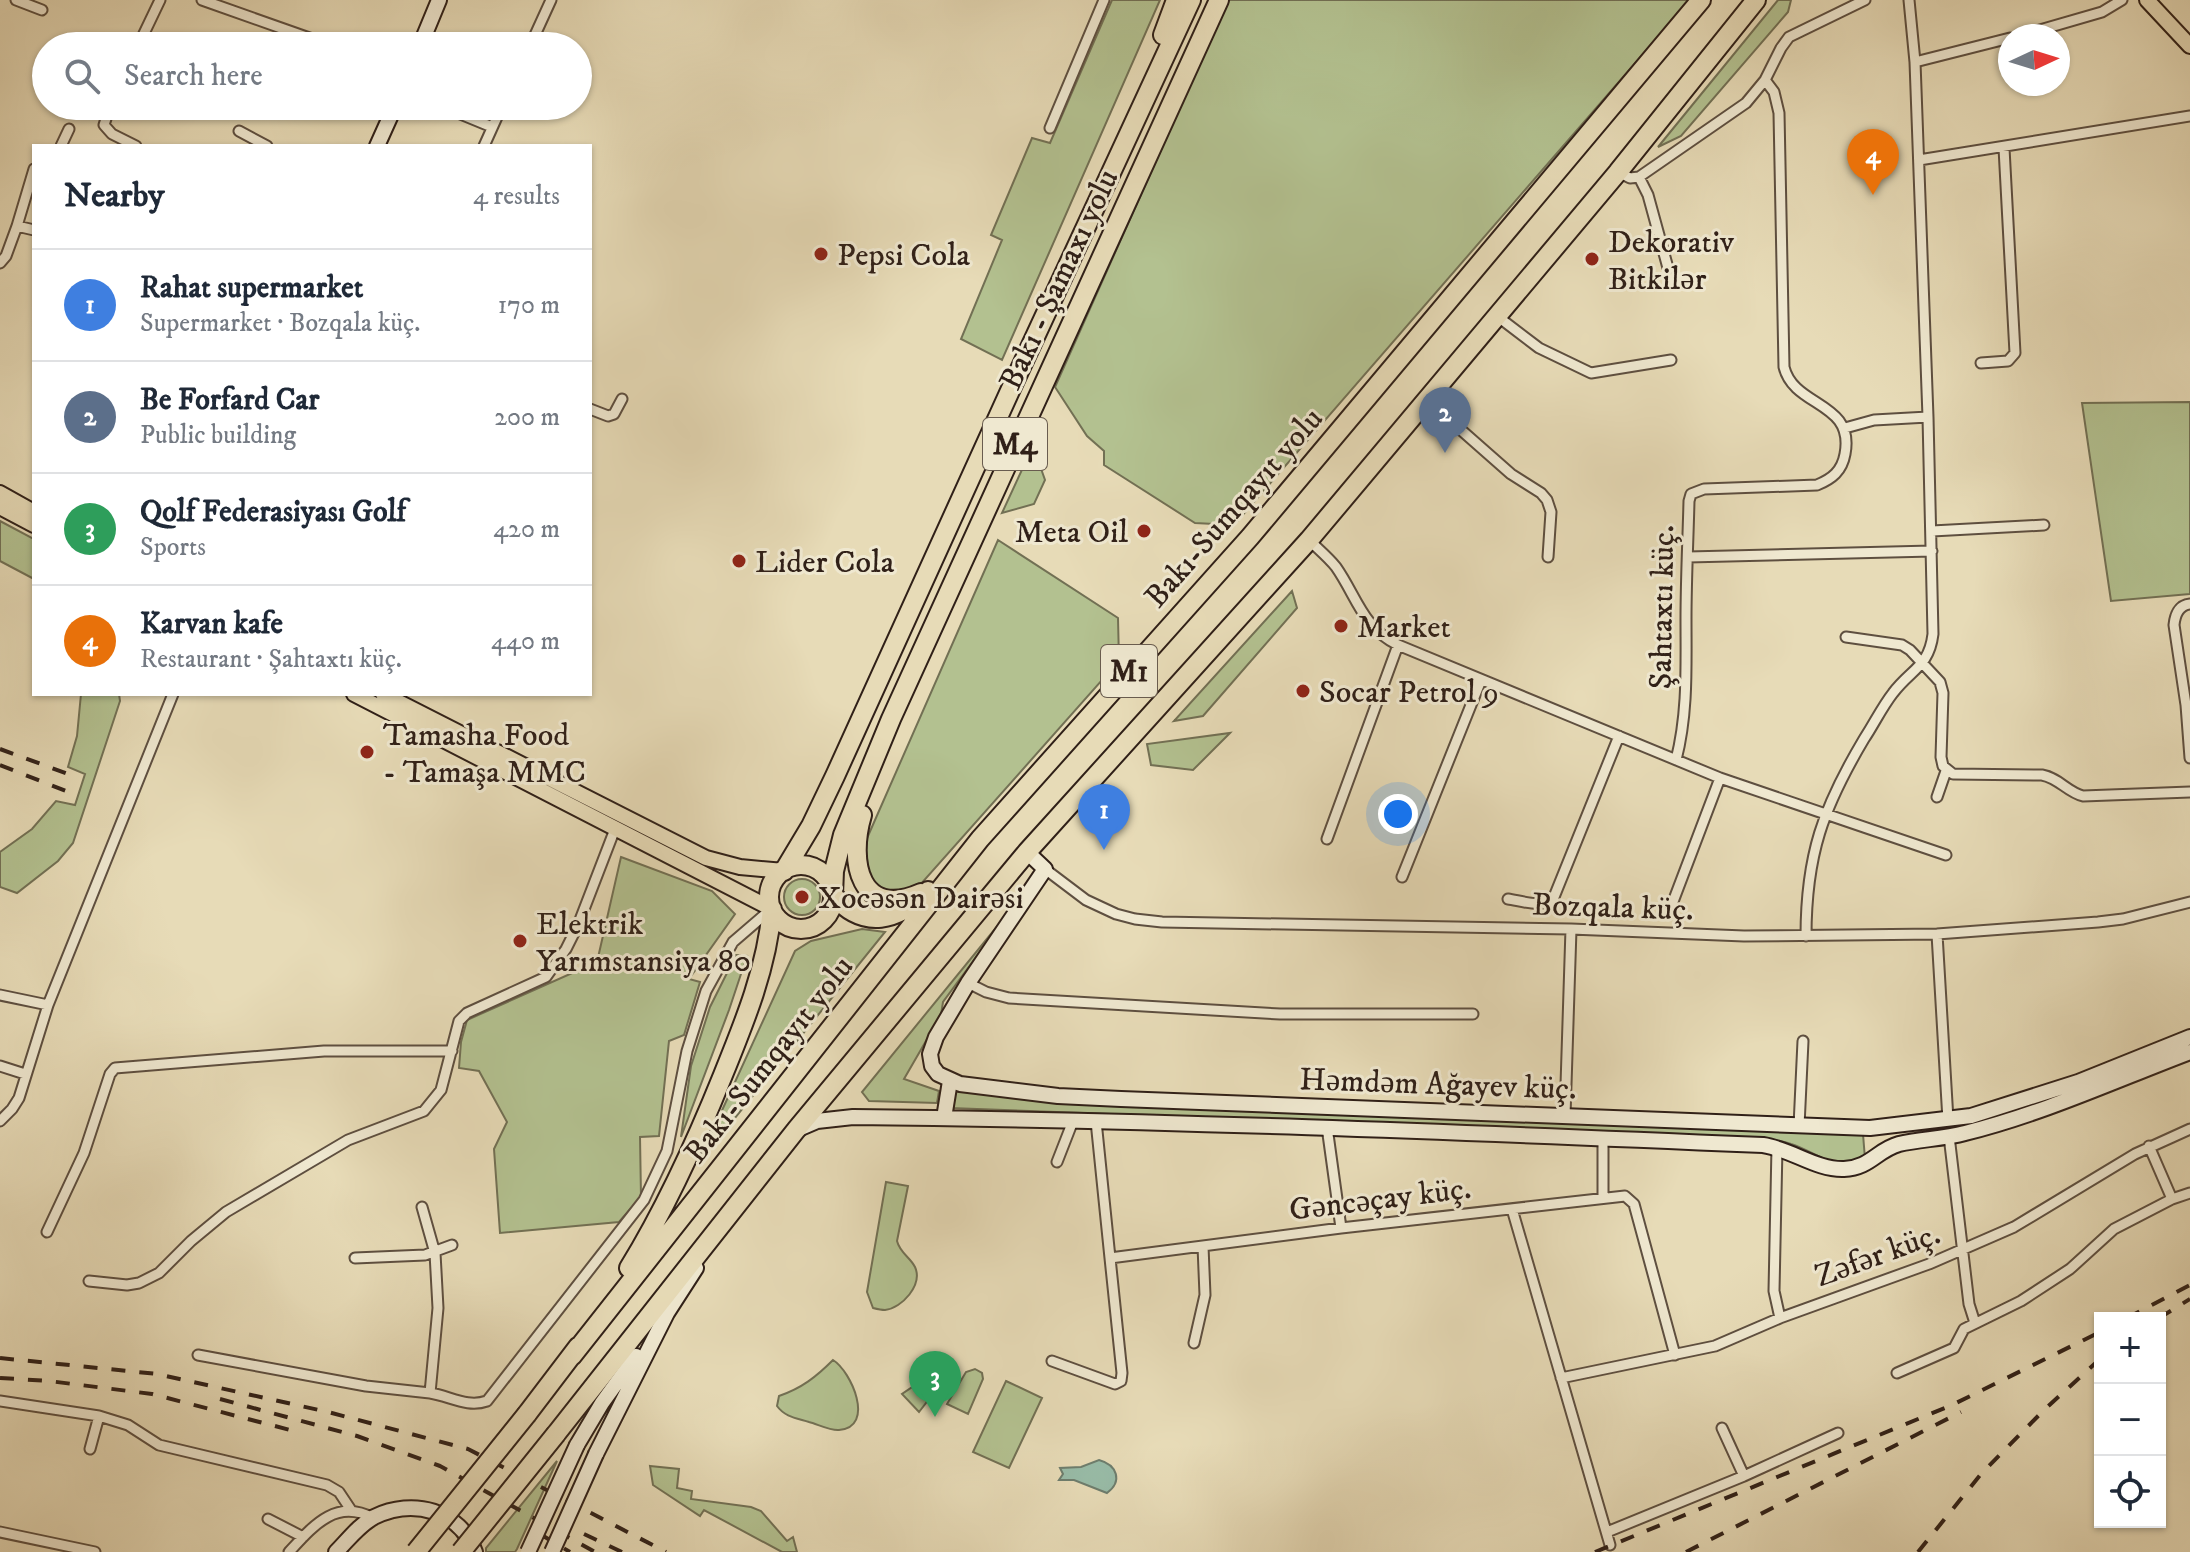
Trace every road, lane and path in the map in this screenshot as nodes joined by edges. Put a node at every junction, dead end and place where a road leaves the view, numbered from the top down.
1 (16, 0) edge
2 (160, 0) edge
3 (202, 0) edge
4 (439, 0) edge
5 (551, 0) edge
6 (1104, 0) edge
7 (1176, 0) edge
8 (1191, 0) edge
9 (1219, 0) edge
10 (1701, 0) edge
11 (1756, 0) edge
12 (1865, 0) edge
13 (1909, 0) edge
14 (2122, 0) edge
15 (2147, 0) edge
16 (2154, 0) edge
17 (42, 10) dead end
18 (2167, 20) junction
19 (2060, 24) edge
20 (145, 32) edge
21 (292, 32) edge
22 (426, 32) edge
23 (536, 32) edge
24 (1998, 41) edge
25 (2190, 46) edge
26 (1915, 62) junction
27 (1765, 80) junction
28 (2190, 116) edge
29 (106, 120) edge
30 (389, 120) edge
31 (475, 120) edge
32 (495, 120) edge
33 (492, 127) junction
34 (1050, 128) dead end
35 (69, 129) dead end
36 (239, 131) dead end
37 (62, 144) edge
38 (132, 144) edge
39 (263, 144) edge
40 (378, 144) edge
41 (485, 144) edge
42 (2004, 148) junction
43 (1919, 160) junction
44 (1618, 172) junction
45 (1110, 174) junction
46 (32, 176) edge
47 (1639, 177) junction
48 (17, 226) junction
49 (32, 230) edge
50 (0, 263) edge
51 (1668, 268) dead end
52 (1497, 316) junction
53 (1671, 360) dead end
54 (1981, 363) dead end
55 (622, 399) dead end
56 (1427, 400) junction
57 (592, 410) edge
58 (1928, 417) junction
59 (1845, 428) junction
60 (0, 493) edge
61 (0, 507) edge
62 (32, 511) edge
63 (32, 524) edge
64 (2044, 525) dead end
65 (1932, 531) junction
66 (1309, 540) junction
67 (1932, 551) junction
68 (1548, 557) dead end
69 (1688, 557) junction
70 (2190, 604) edge
71 (1846, 637) dead end
72 (1398, 645) junction
73 (1924, 664) junction
74 (1481, 680) junction
75 (172, 696) edge
76 (358, 696) edge
77 (387, 696) edge
78 (2188, 705) edge
79 (891, 719) junction
80 (1619, 736) junction
81 (2190, 758) edge
82 (1676, 760) junction
83 (1946, 771) junction
84 (1720, 778) junction
85 (2190, 792) edge
86 (1937, 797) dead end
87 (1825, 813) junction
88 (615, 829) junction
89 (980, 839) junction
90 (1327, 839) dead end
91 (1027, 852) junction
92 (1946, 855) dead end
93 (1045, 869) junction
94 (784, 871) junction
95 (1402, 877) dead end
96 (928, 891) junction
97 (833, 895) junction
98 (1508, 899) dead end
99 (2190, 902) edge
100 (1671, 907) dead end
101 (772, 909) junction
102 (1571, 929) junction
103 (1937, 934) junction
104 (1806, 936) junction
105 (968, 983) junction
106 (0, 995) edge
107 (48, 1005) junction
108 (1473, 1014) dead end
109 (2190, 1037) edge
110 (1803, 1041) dead end
111 (452, 1051) junction
112 (2190, 1052) edge
113 (0, 1066) edge
114 (25, 1074) junction
115 (950, 1081) junction
116 (1565, 1116) junction
117 (944, 1118) junction
118 (1948, 1120) junction
119 (0, 1121) edge
120 (1073, 1121) junction
121 (1096, 1121) junction
122 (1799, 1126) junction
123 (1327, 1127) junction
124 (2190, 1129) edge
125 (796, 1130) junction
126 (1949, 1136) junction
127 (1603, 1138) junction
128 (2149, 1146) junction
129 (1777, 1147) junction
130 (1057, 1162) dead end
131 (2190, 1193) edge
132 (1603, 1198) junction
133 (2172, 1199) junction
134 (739, 1202) junction
135 (422, 1207) dead end
136 (1512, 1209) junction
137 (1341, 1228) junction
138 (47, 1232) dead end
139 (452, 1245) dead end
140 (1203, 1246) junction
141 (1964, 1250) junction
142 (435, 1253) junction
143 (355, 1258) dead end
144 (1110, 1258) junction
145 (89, 1281) dead end
146 (667, 1313) junction
147 (1780, 1318) junction
148 (1975, 1323) junction
149 (1194, 1343) dead end
150 (198, 1355) dead end
151 (1675, 1355) junction
152 (572, 1356) junction
153 (1052, 1361) dead end
154 (1897, 1373) dead end
155 (1561, 1378) junction
156 (430, 1393) junction
157 (0, 1401) edge
158 (99, 1416) junction
159 (1722, 1428) dead end
160 (1838, 1433) dead end
161 (90, 1449) dead end
162 (1744, 1476) junction
163 (351, 1510) junction
164 (373, 1518) junction
165 (268, 1519) dead end
166 (0, 1532) edge
167 (1607, 1532) junction
168 (303, 1537) junction
169 (1610, 1545) dead end
170 (95, 1552) edge
171 (289, 1552) edge
172 (336, 1552) edge
173 (416, 1552) edge
174 (461, 1552) edge
175 (475, 1552) edge
176 (528, 1552) edge
177 (552, 1552) edge

1 - 17 street
2 - 20 street
3 - 21 street
4 - 22 street
5 - 23 street
6 - 34 street
7 - 45 highway, Bakı - Şamaxı yolu / M4
8 - 45 highway, Bakı - Şamaxı yolu / M4
9 - 79 highway, Bakı - Şamaxı yolu / M4
10 - 89 highway, Bakı-Sumqayıt yolu / M1
11 - 44 highway, Bakı-Sumqayıt yolu / M1
12 - 27 street
13 - 26 street
14 - 19 street
15 - 18 main road
16 - 18 main road
18 - 25 main road
24 - 26 street
26 - 43 street
27 - 47 street
27 - 59 street
28 - 42 street
29 - 38 street
30 - 40 street
31 - 33 street
32 - 33 street
33 - 41 street
35 - 37 street
36 - 39 street
42 - 43 street
42 - 54 street
43 - 58 street
44 - 47 street
44 - 52 highway, Bakı-Sumqayıt yolu / M1
45 - 94 highway, Bakı - Şamaxı yolu / M4
46 - 48 street
47 - 51 street
48 - 49 street
48 - 50 street
52 - 53 street
52 - 56 highway, Bakı-Sumqayıt yolu / M1
55 - 57 street
56 - 66 highway, Bakı-Sumqayıt yolu / M1
56 - 68 street
58 - 59 street
58 - 65 street
59 - 69 street, Şahtaxtı küç.
60 - 62 main road
61 - 63 main road
64 - 65 street
65 - 67 street
66 - 72 street
66 - 91 highway, Bakı-Sumqayıt yolu / M1
67 - 69 street
67 - 73 street
69 - 82 street, Şahtaxtı küç.
70 - 78 street
71 - 73 street
72 - 74 street
72 - 90 street
73 - 83 street
73 - 87 street
74 - 80 street
74 - 95 street
75 - 107 street
76 - 88 main road
77 - 94 main road
78 - 81 street
79 - 96 highway
79 - 97 highway, Bakı - Şamaxı yolu / M4
80 - 82 street
80 - 98 street
82 - 84 street
83 - 85 street
83 - 86 street
84 - 87 street
84 - 100 street
87 - 92 street
87 - 104 street
88 - 101 main road
88 - 111 street
89 - 96 highway
89 - 152 highway, Bakı-Sumqayıt yolu / M1
91 - 93 street
91 - 125 highway, Bakı-Sumqayıt yolu / M1
93 - 102 street, Bozqala küç.
93 - 105 street
94 - 97 highway
94 - 101 highway
96 - 97 highway
97 - 101 highway
99 - 103 street, Bozqala küç.
101 - 152 highway
101 - 156 street
102 - 104 street, Bozqala küç.
102 - 116 street
103 - 104 street, Bozqala küç.
103 - 118 street
105 - 108 street
105 - 115 street
106 - 107 street
107 - 114 street
109 - 118 street, Həmdəm Ağayev küç.
110 - 122 street
111 - 138 street
111 - 145 street
112 - 126 street
113 - 114 street
114 - 119 street
115 - 116 street, Həmdəm Ağayev küç.
115 - 117 street
116 - 122 street, Həmdəm Ağayev küç.
117 - 120 street
117 - 125 street
118 - 122 street, Həmdəm Ağayev küç.
118 - 126 street
120 - 121 street
120 - 130 street
121 - 123 street
121 - 144 street
123 - 127 street
123 - 137 street
124 - 128 street, Zəfər küç.
125 - 134 highway, Bakı-Sumqayıt yolu / M1
126 - 129 street
126 - 141 street
127 - 129 street
127 - 132 street
128 - 133 street
128 - 141 street, Zəfər küç.
129 - 147 street
131 - 133 street
132 - 136 street, Gəncəçay küç.
132 - 151 street, Gəncəçay küç.
133 - 148 street
134 - 146 street
134 - 174 highway, Bakı-Sumqayıt yolu, bridge
135 - 142 street
136 - 137 street, Gəncəçay küç.
136 - 155 street
137 - 140 street, Gəncəçay küç.
139 - 142 street
140 - 144 street, Gəncəçay küç.
140 - 149 street
141 - 147 street, Zəfər küç.
141 - 148 street
142 - 143 street
142 - 156 street
144 - 153 street
146 - 176 street, bridge
146 - 177 street, bridge
147 - 151 street, Zəfər küç.
148 - 154 street
150 - 156 street
151 - 155 street, Zəfər küç.
152 - 173 highway, bridge
155 - 167 street
157 - 158 street
158 - 161 street
158 - 163 street
159 - 162 street
160 - 162 street
162 - 167 street
163 - 164 street
163 - 168 street
164 - 172 street
164 - 175 street
165 - 168 street
166 - 170 street
167 - 169 street
168 - 171 street

